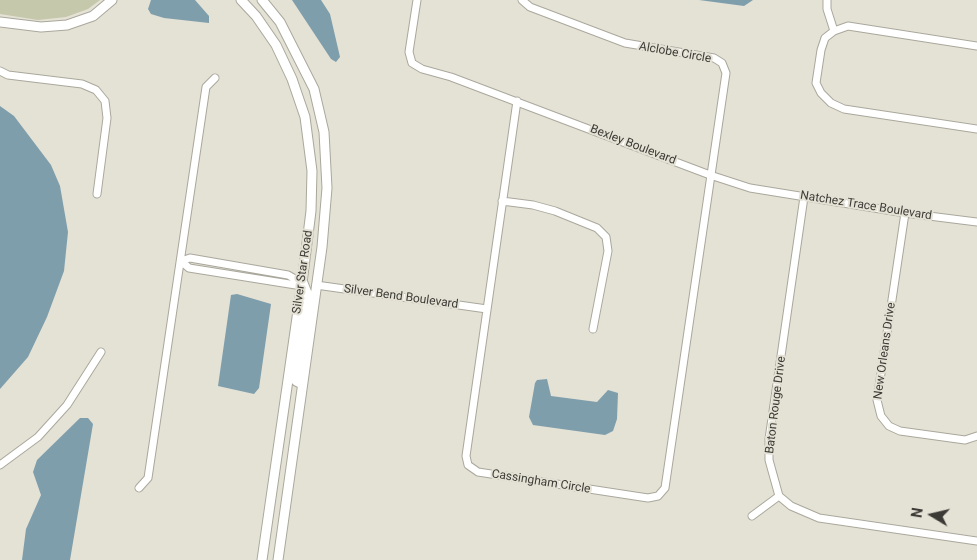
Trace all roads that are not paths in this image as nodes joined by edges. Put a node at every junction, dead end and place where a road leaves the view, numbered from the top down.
1 (112, 0) edge
2 (241, 0) edge
3 (262, 0) edge
4 (418, 0) edge
5 (522, 0) edge
6 (827, 0) edge
7 (0, 22) edge
8 (834, 31) junction
9 (977, 46) edge
10 (0, 71) edge
11 (215, 78) dead end
12 (517, 100) junction
13 (977, 129) edge
14 (312, 171) junction
15 (710, 175) junction
16 (753, 188) joint
17 (97, 194) dead end
18 (804, 197) junction
19 (502, 201) junction
20 (905, 213) junction
21 (977, 222) edge
22 (181, 261) junction
23 (242, 267) junction
24 (241, 275) junction
25 (302, 285) junction
26 (316, 285) junction
27 (487, 309) junction
28 (593, 329) dead end
29 (100, 352) dead end
30 (302, 384) junction
31 (977, 436) edge
32 (0, 465) edge
33 (139, 488) dead end
34 (779, 496) junction
35 (752, 516) dead end
36 (265, 540) junction
37 (977, 541) edge
38 (262, 560) edge
39 (268, 560) edge
40 (278, 560) edge

1 - 7 main road
2 - 14 main road, Silver Star Road
3 - 26 main road, Silver Star Road
4 - 12 street
5 - 15 street, Alclobe Circle
6 - 8 street
8 - 9 street
8 - 13 street
10 - 17 street
11 - 22 street
12 - 15 street, Bexley Boulevard
12 - 19 street, Cassingham Circle
14 - 25 main road, Silver Star Road
14 - 26 main road
15 - 16 street, Bexley Boulevard
15 - 27 street, Cassingham Circle
16 - 18 street, Natchez Trace Boulevard
18 - 20 street, Natchez Trace Boulevard
18 - 34 street, Baton Rouge Drive
19 - 27 street, Cassingham Circle
19 - 28 street
20 - 21 street, Natchez Trace Boulevard
20 - 31 street, New Orleans Drive
22 - 23 street
22 - 24 street
22 - 33 street
23 - 24 street
23 - 25 street
24 - 25 street
25 - 30 main road
25 - 36 main road, Silver Star Road
26 - 27 street, Silver Bend Boulevard
26 - 30 main road, Silver Star Road
29 - 32 street
30 - 40 main road, Silver Star Road
34 - 35 street
34 - 37 street
36 - 38 main road, Silver Star Road
36 - 39 main road

